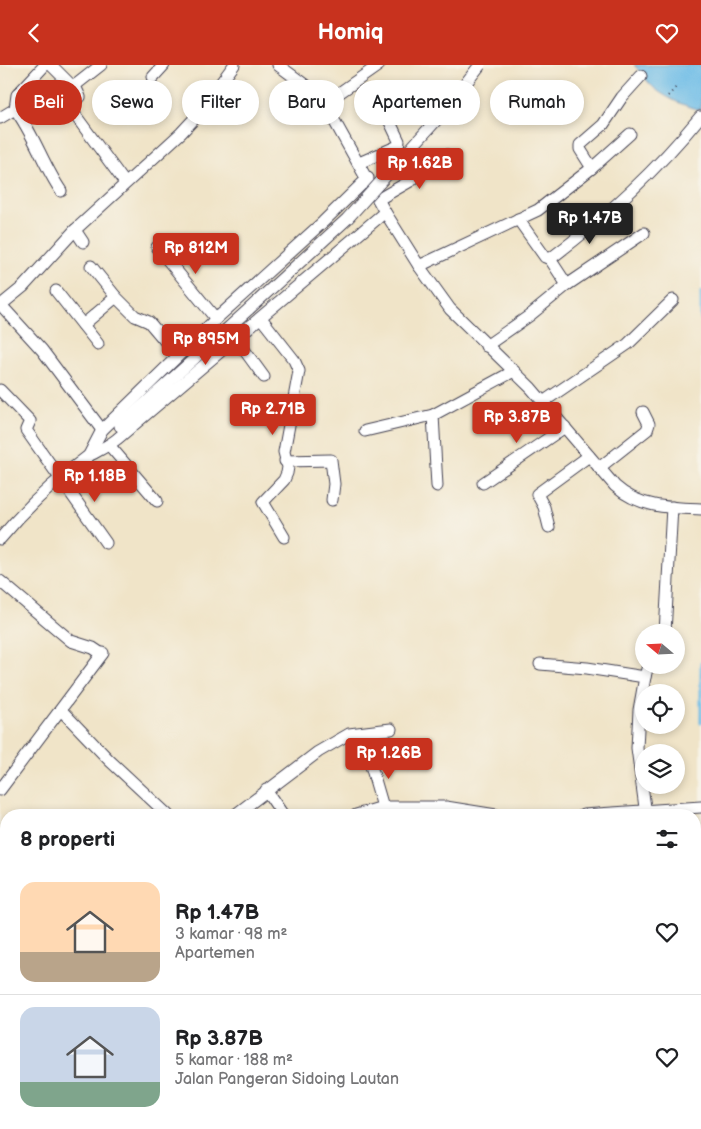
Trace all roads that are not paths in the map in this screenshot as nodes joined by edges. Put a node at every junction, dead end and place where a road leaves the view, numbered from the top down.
1 (46, 65) edge
2 (51, 65) edge
3 (101, 65) edge
4 (164, 65) edge
5 (234, 65) edge
6 (278, 65) edge
7 (379, 65) edge
8 (480, 65) edge
9 (641, 76) dead end
10 (154, 77) dead end
11 (32, 80) edge
12 (65, 80) edge
13 (82, 80) edge
14 (298, 80) edge
15 (344, 90) edge
16 (15, 110) edge
17 (700, 117) dead end
18 (0, 118) edge
19 (82, 124) edge
20 (25, 125) edge
21 (335, 125) edge
22 (391, 125) edge
23 (630, 134) dead end
24 (447, 155) dead end
25 (359, 163) junction
26 (592, 168) junction
27 (368, 177) junction
28 (125, 183) junction
29 (61, 191) dead end
30 (379, 199) junction
31 (385, 213) junction
32 (518, 219) junction
33 (75, 230) junction
34 (644, 233) dead end
35 (83, 242) dead end
36 (157, 247) dead end
37 (550, 259) junction
38 (419, 265) junction
39 (91, 266) dead end
40 (567, 285) junction
41 (56, 291) dead end
42 (116, 297) junction
43 (673, 301) dead end
44 (0, 305) edge
45 (261, 318) junction
46 (216, 319) junction
47 (83, 325) junction
48 (237, 340) junction
49 (98, 344) dead end
50 (486, 346) junction
51 (177, 355) junction
52 (514, 371) junction
53 (264, 377) dead end
54 (0, 390) edge
55 (543, 402) junction
56 (643, 412) dead end
57 (433, 415) junction
58 (565, 427) junction
59 (102, 430) junction
60 (365, 431) dead end
61 (109, 445) junction
62 (588, 454) junction
63 (88, 457) junction
64 (285, 461) junction
65 (599, 469) junction
66 (61, 479) junction
67 (483, 483) dead end
68 (437, 486) dead end
69 (332, 500) dead end
70 (157, 501) dead end
71 (677, 508) junction
72 (701, 509) edge
73 (549, 527) dead end
74 (1, 537) edge
75 (284, 537) dead end
76 (106, 543) dead end
77 (0, 581) edge
78 (666, 624) edge
79 (540, 665) dead end
80 (646, 674) edge
81 (645, 677) junction
82 (61, 710) junction
83 (391, 729) dead end
84 (369, 759) dead end
85 (0, 789) edge
86 (266, 790) junction
87 (383, 807) junction
88 (701, 807) edge
89 (162, 809) edge
90 (242, 809) edge
91 (279, 809) edge
92 (376, 809) edge
93 (414, 809) edge
94 (645, 809) edge
95 (673, 809) edge

1 - 11 street
2 - 12 street
3 - 13 street
4 - 10 street
5 - 28 street
6 - 14 street
7 - 15 street
8 - 63 street, bridge
9 - 26 street
16 - 18 street
17 - 37 street
19 - 28 street
20 - 29 street
21 - 25 street
22 - 25 street
23 - 26 street
24 - 30 street
25 - 27 street
26 - 32 street
27 - 30 street
27 - 46 street
28 - 33 street
30 - 31 street
31 - 38 street
31 - 45 street
32 - 37 street
32 - 38 street
33 - 35 street
33 - 44 street
34 - 40 street
36 - 46 street
37 - 40 street
38 - 50 street
39 - 42 street
40 - 50 street
41 - 47 street
42 - 47 street
42 - 51 street
43 - 55 street
44 - 59 street
45 - 48 street
45 - 64 street
46 - 51 street
47 - 49 street
48 - 53 street
48 - 61 street
50 - 52 street
51 - 59 street
52 - 55 street
52 - 57 street
54 - 66 street
55 - 58 street
56 - 65 street
57 - 60 street
57 - 68 street
58 - 62 street
58 - 67 street
59 - 63 street
61 - 63 street
61 - 70 street
62 - 65 street
62 - 73 street
63 - 66 street
64 - 69 street
64 - 75 street
65 - 71 street
66 - 74 street
66 - 76 street
71 - 72 street
71 - 78 street
77 - 82 street
79 - 81 street
80 - 81 street
81 - 94 street
82 - 85 street
82 - 89 street
83 - 86 street
84 - 87 street
86 - 90 street
86 - 91 street
87 - 92 street
87 - 93 street
88 - 95 street

